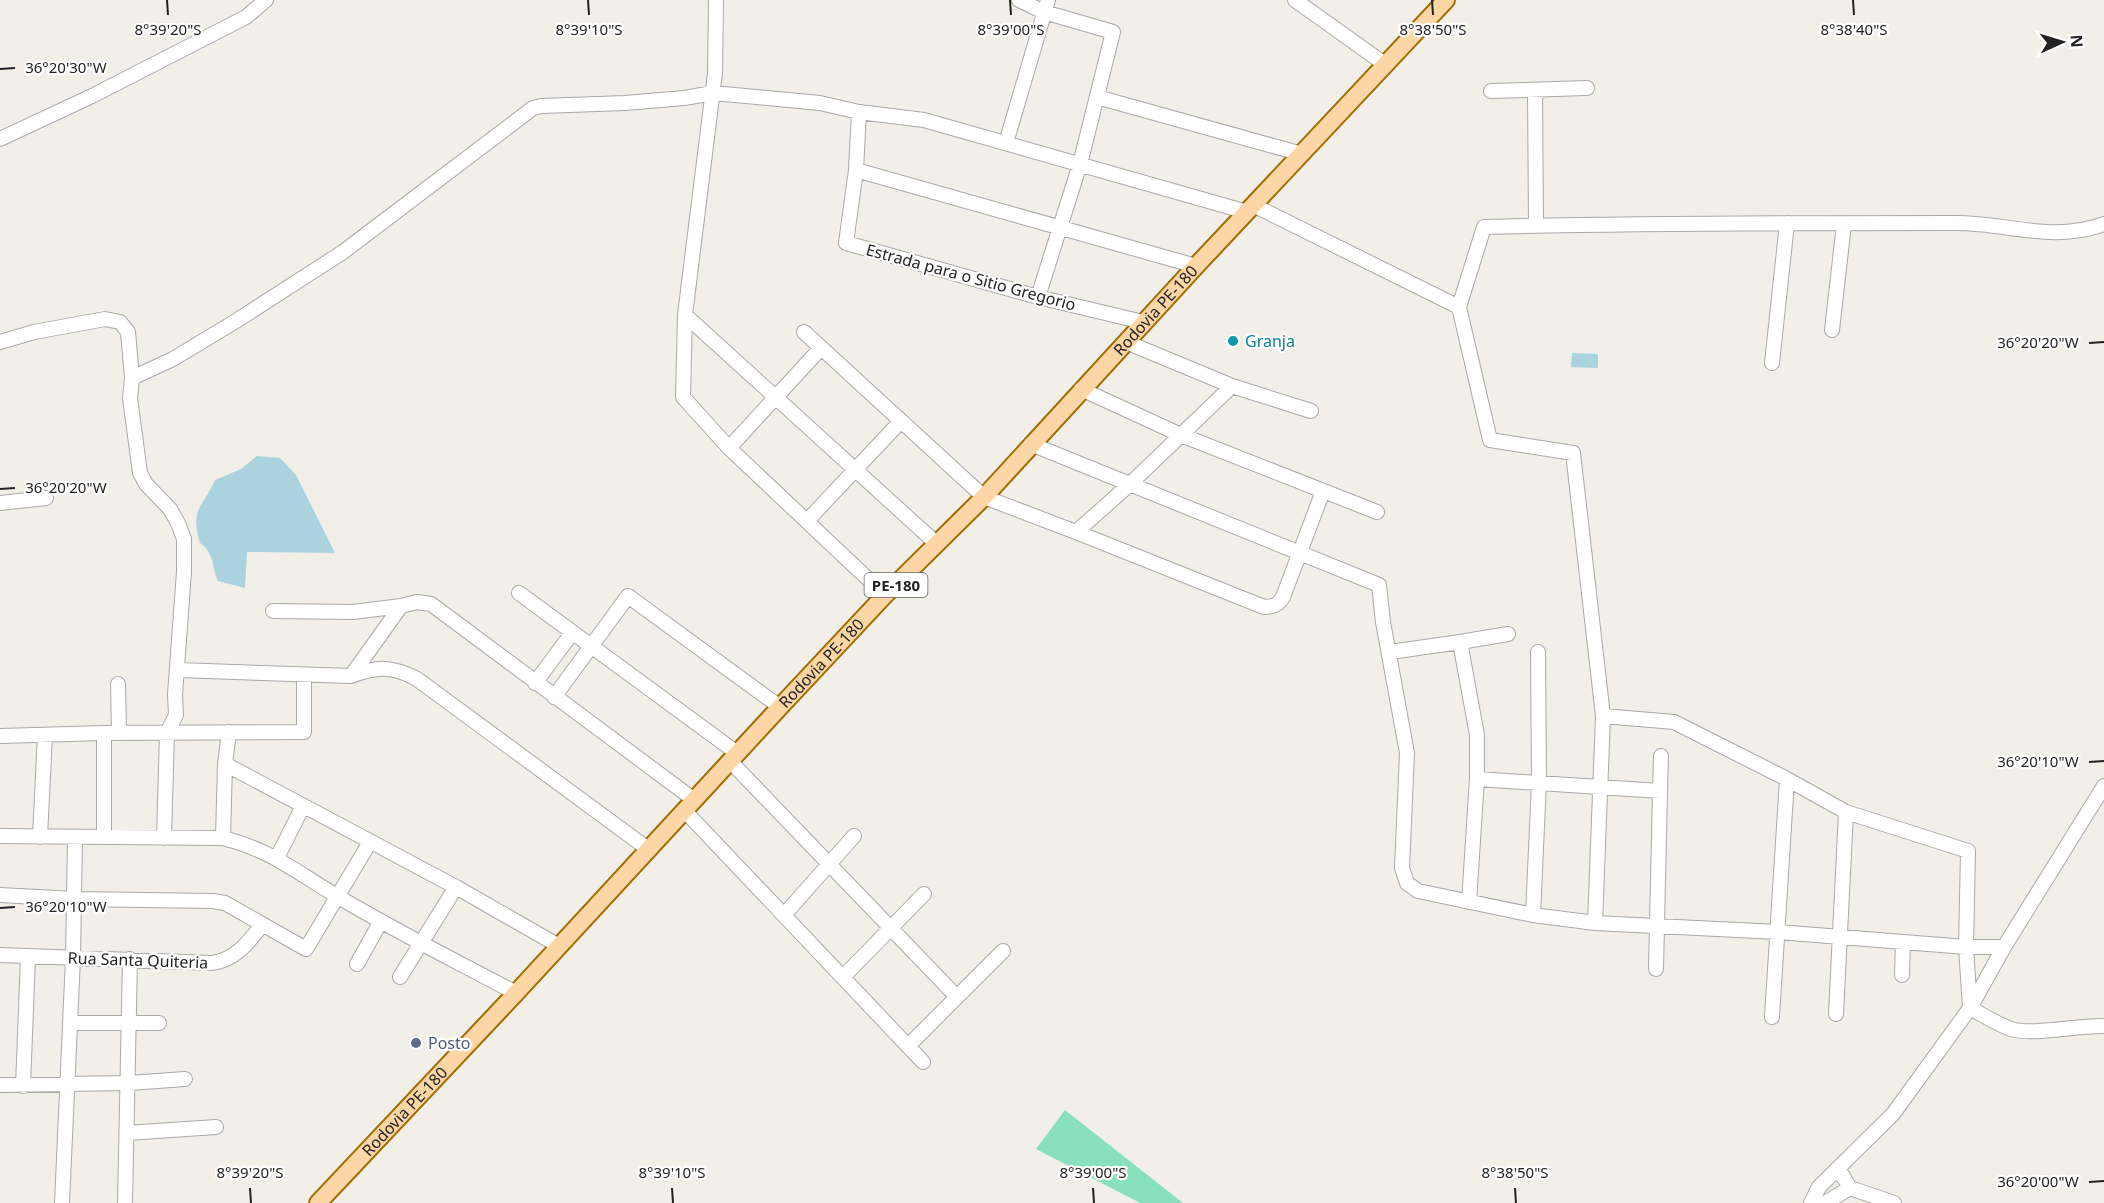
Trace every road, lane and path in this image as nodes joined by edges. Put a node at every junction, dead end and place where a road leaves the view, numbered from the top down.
1 (266, 0) edge
2 (716, 0) edge
3 (1019, 0) edge
4 (1295, 0) edge
5 (1446, 0) edge
6 (1046, 6) edge
7 (1386, 64) junction
8 (1587, 88) dead end
9 (1535, 90) junction
10 (1491, 91) dead end
11 (713, 93) junction
12 (1097, 97) junction
13 (859, 112) junction
14 (0, 139) edge
15 (1006, 143) junction
16 (1302, 154) junction
17 (1080, 164) junction
18 (856, 170) junction
19 (1250, 208) junction
20 (1787, 223) junction
21 (1844, 224) junction
22 (2104, 224) edge
23 (1060, 226) junction
24 (1536, 226) junction
25 (1196, 266) junction
26 (1038, 297) junction
27 (1459, 307) junction
28 (686, 315) junction
29 (1143, 322) junction
30 (1832, 330) dead end
31 (804, 332) dead end
32 (0, 342) edge
33 (1126, 342) junction
34 (822, 348) junction
35 (1772, 363) dead end
36 (132, 378) junction
37 (1232, 386) junction
38 (1081, 389) junction
39 (774, 398) junction
40 (1311, 411) dead end
41 (900, 422) junction
42 (1180, 435) junction
43 (1031, 444) junction
44 (729, 448) junction
45 (855, 471) junction
46 (1129, 485) junction
47 (1323, 491) junction
48 (984, 497) junction
49 (46, 498) dead end
50 (0, 503) edge
51 (1377, 512) dead end
52 (807, 521) junction
53 (1076, 532) junction
54 (937, 544) junction
55 (1300, 553) junction
56 (519, 593) dead end
57 (885, 595) junction
58 (401, 606) junction
59 (273, 611) dead end
60 (572, 633) junction
61 (1508, 634) dead end
62 (1460, 642) junction
63 (591, 646) junction
64 (1390, 652) junction
65 (1538, 652) dead end
66 (178, 670) junction
67 (304, 675) junction
68 (351, 676) junction
69 (535, 683) junction
70 (118, 684) dead end
71 (554, 697) junction
72 (780, 707) junction
73 (1603, 716) junction
74 (229, 732) junction
75 (104, 733) junction
76 (119, 733) junction
77 (167, 733) junction
78 (45, 735) junction
79 (0, 736) edge
80 (1661, 756) dead end
81 (733, 757) junction
82 (225, 764) junction
83 (1477, 779) junction
84 (1786, 779) junction
85 (1539, 782) junction
86 (1599, 786) junction
87 (2104, 786) edge
88 (1660, 791) junction
89 (689, 804) junction
90 (303, 806) junction
91 (1846, 812) junction
92 (0, 836) edge
93 (854, 836) dead end
94 (40, 837) junction
95 (104, 837) junction
96 (75, 838) junction
97 (164, 838) junction
98 (223, 838) junction
99 (370, 842) junction
100 (648, 849) junction
101 (277, 858) junction
102 (828, 864) junction
103 (456, 887) junction
104 (924, 894) dead end
105 (0, 896) edge
106 (337, 896) junction
107 (75, 899) junction
108 (1469, 902) junction
109 (784, 915) junction
110 (1533, 915) junction
111 (381, 921) junction
112 (1596, 923) junction
113 (262, 925) junction
114 (1657, 927) junction
115 (890, 928) junction
116 (1778, 932) junction
117 (1841, 937) junction
118 (421, 942) junction
119 (1903, 942) junction
120 (559, 946) junction
121 (1966, 946) junction
122 (2004, 947) junction
123 (1003, 951) dead end
124 (0, 956) edge
125 (28, 957) junction
126 (73, 958) junction
127 (130, 958) junction
128 (357, 964) dead end
129 (1656, 969) dead end
130 (1902, 975) dead end
131 (400, 976) dead end
132 (843, 977) junction
133 (516, 993) junction
134 (957, 997) junction
135 (1970, 1008) junction
136 (1836, 1014) dead end
137 (1772, 1017) dead end
138 (129, 1022) junction
139 (70, 1023) junction
140 (159, 1023) dead end
141 (2104, 1026) edge
142 (908, 1046) junction
143 (923, 1062) dead end
144 (185, 1080) dead end
145 (129, 1083) junction
146 (66, 1084) junction
147 (0, 1085) edge
148 (23, 1086) junction
149 (216, 1127) dead end
150 (127, 1133) junction
151 (1838, 1168) junction
152 (1850, 1188) junction
153 (62, 1203) edge
154 (125, 1203) edge
155 (318, 1203) edge
156 (1811, 1203) edge
157 (1825, 1203) edge
158 (1894, 1203) edge

1 - 14 street
2 - 11 street
3 - 6 street
4 - 7 street
5 - 7 main road, Rodovia PE-180 / PE-180
6 - 12 street
6 - 15 street
7 - 16 main road, Rodovia PE-180 / PE-180
8 - 9 street
9 - 10 street
9 - 24 street
11 - 13 street
11 - 28 street
11 - 36 street
12 - 16 street
12 - 17 street
13 - 15 street
13 - 18 street, Estrada para o Sitio Gregorio
15 - 17 street
16 - 19 main road, Rodovia PE-180 / PE-180
17 - 19 street
17 - 23 street
18 - 23 street
18 - 26 street, Estrada para o Sitio Gregorio
19 - 25 main road, Rodovia PE-180 / PE-180
19 - 27 street
20 - 21 street
20 - 24 street
20 - 35 street
21 - 22 street
21 - 30 street
23 - 25 street
23 - 26 street
24 - 27 street
25 - 29 main road, Rodovia PE-180 / PE-180
26 - 29 street, Estrada para o Sitio Gregorio
27 - 73 street
28 - 39 street
28 - 44 street
29 - 33 main road, Rodovia PE-180 / PE-180
31 - 34 street
32 - 36 street
33 - 37 street
33 - 38 main road, Rodovia PE-180 / PE-180
34 - 39 street
34 - 41 street
36 - 66 street
37 - 40 street
37 - 42 street
38 - 42 street
38 - 43 main road, Rodovia PE-180 / PE-180
39 - 44 street
39 - 45 street
41 - 45 street
41 - 48 street
42 - 46 street
42 - 47 street
43 - 46 street
43 - 48 main road, Rodovia PE-180 / PE-180
44 - 52 street
45 - 52 street
45 - 54 street
46 - 53 street
46 - 55 street
47 - 51 street
47 - 55 street
48 - 53 street
48 - 54 main road, Rodovia PE-180 / PE-180
49 - 50 street
52 - 57 street
53 - 55 street
54 - 57 main road, Rodovia PE-180 / PE-180
55 - 64 street
56 - 60 street
57 - 72 main road, Rodovia PE-180 / PE-180
58 - 59 street
58 - 68 street
58 - 69 street
60 - 63 street
60 - 69 street
61 - 62 street
62 - 64 street
62 - 83 street
63 - 71 street
63 - 72 street
63 - 81 street
64 - 108 street
65 - 85 street
66 - 67 street
66 - 77 street
67 - 68 street
67 - 74 street
68 - 100 street
69 - 71 street
70 - 76 street
71 - 89 street
72 - 81 main road, Rodovia PE-180 / PE-180
73 - 84 street
73 - 86 street
74 - 77 street
74 - 82 street
75 - 76 street
75 - 78 street
75 - 95 street
76 - 77 street
77 - 97 street
78 - 79 street
78 - 94 street
80 - 88 street
81 - 89 main road, Rodovia PE-180 / PE-180
81 - 102 street
82 - 90 street
82 - 98 street
83 - 85 street
83 - 108 street
84 - 91 street
84 - 116 street
85 - 86 street
85 - 110 street
86 - 88 street
86 - 112 street
87 - 122 street
88 - 114 street
89 - 100 main road, Rodovia PE-180 / PE-180
89 - 109 street
90 - 99 street
90 - 101 street
91 - 117 street
91 - 121 street
92 - 94 street
93 - 102 street
94 - 96 street
95 - 96 street
95 - 97 street
96 - 107 street
97 - 98 street
98 - 101 street
99 - 103 street
99 - 106 street
100 - 120 main road, Rodovia PE-180 / PE-180
101 - 106 street
102 - 109 street
102 - 115 street
103 - 118 street
103 - 120 street
104 - 115 street
105 - 107 street
106 - 111 street
106 - 113 street
107 - 113 street
107 - 126 street
108 - 110 street
109 - 132 street
110 - 112 street
111 - 118 street
111 - 128 street
112 - 114 street
113 - 127 street, Rua Santa Quiteria
114 - 116 street
114 - 129 street
115 - 132 street
115 - 134 street
116 - 117 street
116 - 137 street
117 - 119 street
117 - 136 street
118 - 131 street
118 - 133 street
119 - 121 street
119 - 130 street
120 - 133 main road, Rodovia PE-180 / PE-180
121 - 122 street
121 - 135 street
122 - 135 street
123 - 134 street
124 - 125 street, Rua Santa Quiteria
125 - 126 street, Rua Santa Quiteria
125 - 148 street
126 - 127 street, Rua Santa Quiteria
126 - 139 street
127 - 138 street
132 - 142 street
133 - 155 main road, Rodovia PE-180 / PE-180
134 - 142 street
135 - 141 street
135 - 151 street
138 - 139 street
138 - 140 street
138 - 145 street
139 - 146 street
142 - 143 street
144 - 145 street
145 - 146 street
145 - 150 street
146 - 148 street
146 - 153 street
147 - 148 street
149 - 150 street
150 - 154 street
151 - 152 street
151 - 156 street
152 - 157 street
152 - 158 street

